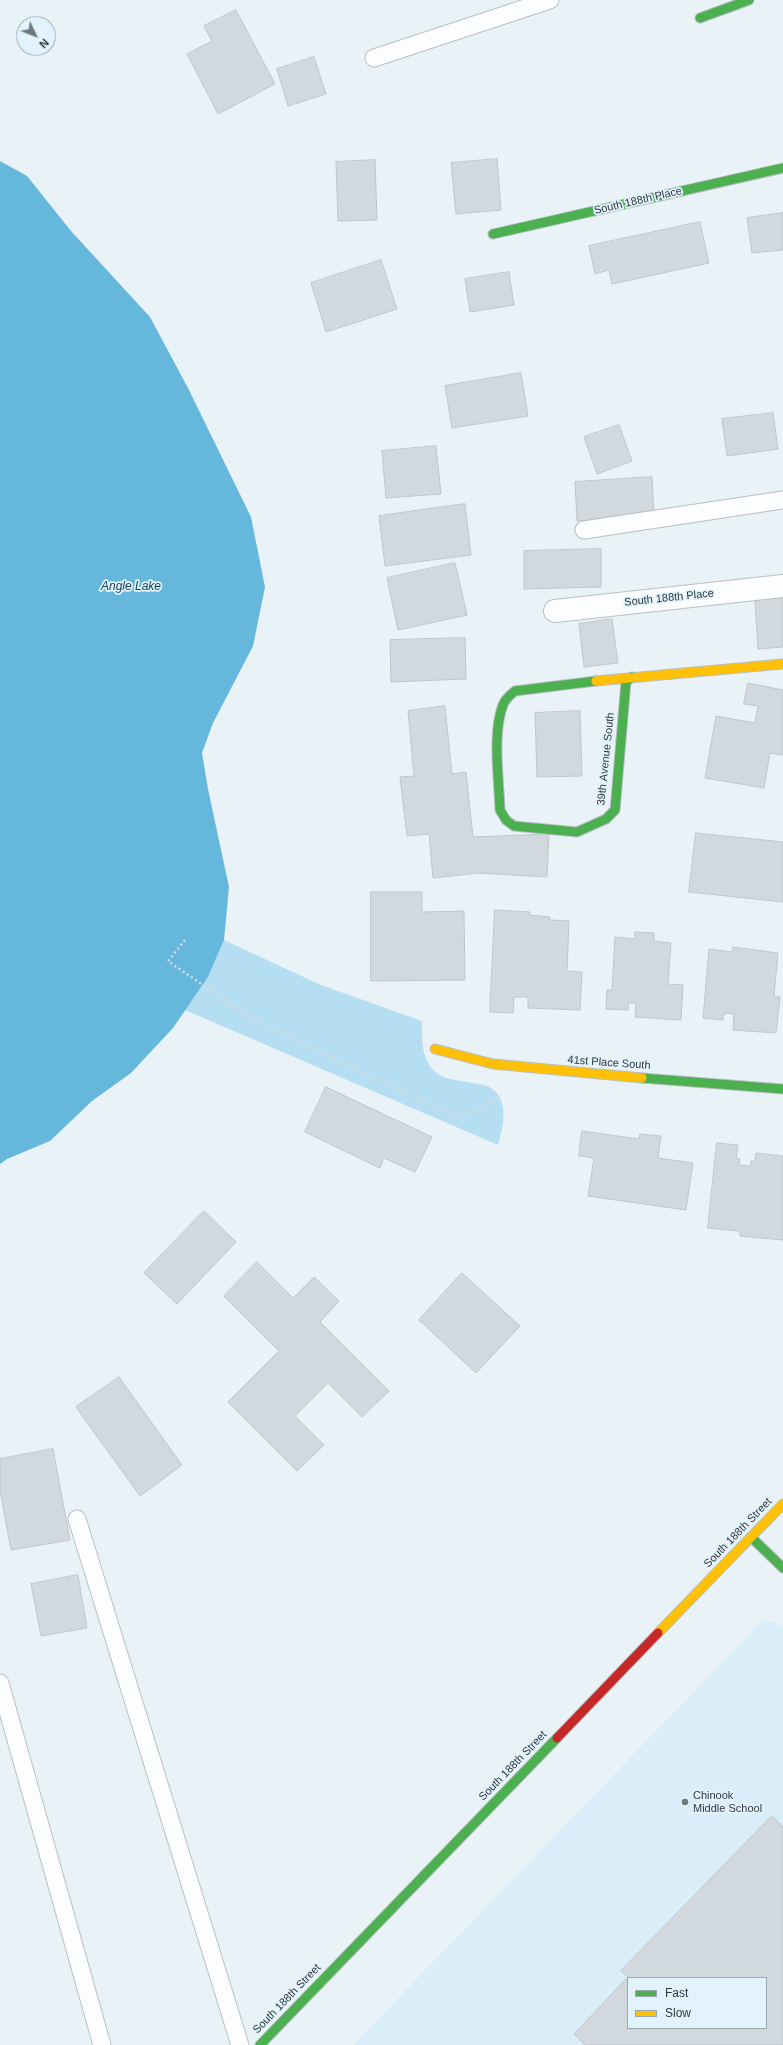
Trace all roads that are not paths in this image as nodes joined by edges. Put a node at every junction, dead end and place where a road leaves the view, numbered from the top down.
1 (550, 0) edge
2 (749, 0) edge
3 (700, 18) dead end
4 (374, 58) dead end
5 (783, 168) edge
6 (493, 234) dead end
7 (783, 500) edge
8 (584, 530) dead end
9 (783, 586) edge
10 (555, 611) dead end
11 (783, 664) edge
12 (632, 677) junction
13 (436, 1049) dead end
14 (783, 1089) edge
15 (783, 1504) edge
16 (77, 1519) dead end
17 (751, 1537) junction
18 (783, 1568) edge
19 (0, 1683) edge
20 (102, 2045) edge
21 (240, 2045) edge
22 (260, 2045) edge

1 - 4 lane
2 - 3 street
5 - 6 street, South 188th Place
7 - 8 lane
9 - 10 street, South 188th Place
11 - 12 street, 39th Avenue South
12 - 12 street, 39th Avenue South
13 - 14 street, 41st Place South
15 - 17 street, South 188th Street
16 - 21 lane
17 - 18 street
17 - 22 street, South 188th Street
19 - 20 lane

